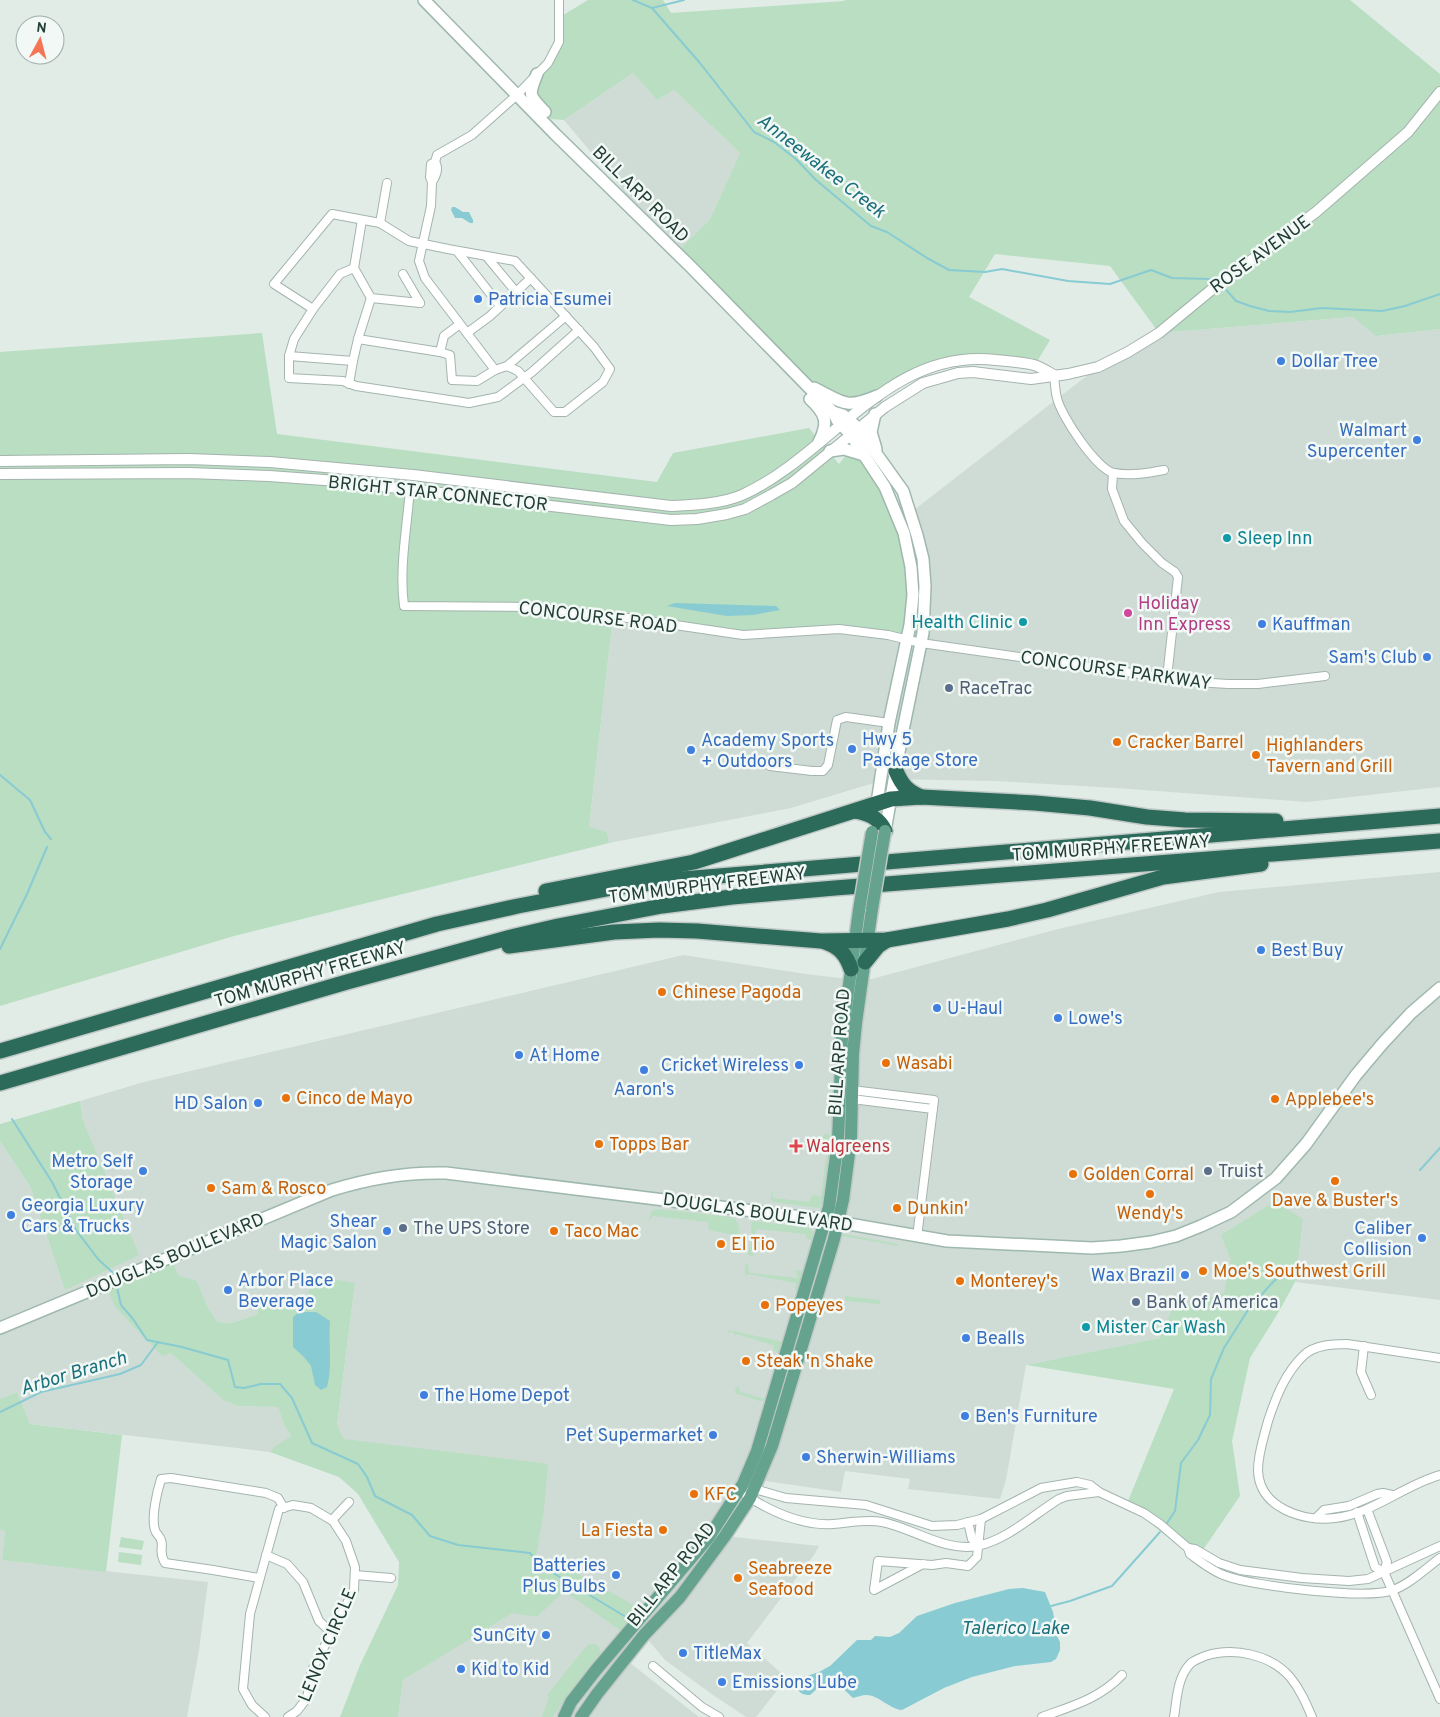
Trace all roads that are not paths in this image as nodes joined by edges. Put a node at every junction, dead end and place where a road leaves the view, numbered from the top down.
1 (424, 0) edge
2 (559, 0) edge
3 (537, 74) junction
4 (1440, 92) edge
5 (517, 94) junction
6 (555, 134) junction
7 (387, 182) dead end
8 (362, 220) junction
9 (380, 223) junction
10 (423, 244) junction
11 (457, 251) junction
12 (487, 257) junction
13 (354, 268) junction
14 (403, 274) dead end
15 (531, 278) junction
16 (516, 292) junction
17 (372, 298) junction
18 (500, 306) junction
19 (313, 309) junction
20 (566, 316) junction
21 (460, 324) junction
22 (579, 330) junction
23 (467, 333) junction
24 (358, 339) junction
25 (769, 348) junction
26 (440, 352) junction
27 (289, 356) junction
28 (353, 361) junction
29 (507, 366) junction
30 (495, 370) junction
31 (1054, 375) junction
32 (524, 378) junction
33 (350, 384) junction
34 (806, 384) junction
35 (877, 396) junction
36 (876, 414) junction
37 (844, 422) junction
38 (854, 432) junction
39 (820, 442) junction
40 (830, 451) junction
41 (864, 455) junction
42 (880, 460) junction
43 (0, 461) edge
44 (1164, 470) dead end
45 (1113, 473) junction
46 (0, 474) edge
47 (410, 489) junction
48 (907, 641) junction
49 (921, 643) junction
50 (1325, 676) dead end
51 (1166, 678) junction
52 (889, 723) junction
53 (770, 766) dead end
54 (896, 771) junction
55 (921, 797) junction
56 (880, 816) junction
57 (1440, 816) edge
58 (1355, 823) junction
59 (1440, 842) edge
60 (437, 924) junction
61 (887, 940) junction
62 (821, 941) junction
63 (861, 941) junction
64 (458, 951) junction
65 (865, 962) junction
66 (851, 969) junction
67 (1440, 988) edge
68 (0, 1052) edge
69 (0, 1083) edge
70 (852, 1094) junction
71 (933, 1109) junction
72 (832, 1221) junction
73 (917, 1237) junction
74 (0, 1328) edge
75 (1364, 1346) junction
76 (1440, 1358) edge
77 (1371, 1395) dead end
78 (1440, 1474) edge
79 (747, 1491) junction
80 (1099, 1492) junction
81 (1392, 1495) junction
82 (349, 1502) dead end
83 (284, 1508) junction
84 (1367, 1509) junction
85 (1357, 1512) junction
86 (1316, 1518) junction
87 (981, 1519) junction
88 (332, 1520) junction
89 (968, 1522) junction
90 (978, 1546) junction
91 (1440, 1546) edge
92 (1188, 1548) junction
93 (266, 1556) junction
94 (1440, 1558) edge
95 (923, 1564) junction
96 (1384, 1572) junction
97 (355, 1575) junction
98 (259, 1578) junction
99 (391, 1578) dead end
100 (1392, 1591) junction
101 (640, 1619) junction
102 (332, 1634) junction
103 (634, 1657) junction
104 (653, 1666) dead end
105 (1122, 1675) dead end
106 (1440, 1699) edge
107 (265, 1717) edge
108 (288, 1717) edge
109 (564, 1717) edge
110 (581, 1717) edge
111 (719, 1717) edge
112 (1042, 1717) edge
113 (1174, 1717) edge
114 (1312, 1717) edge

1 - 5 main road, BILL ARP ROAD
2 - 3 street
3 - 5 street
3 - 6 main road
4 - 31 street, ROSE AVENUE
5 - 6 main road, BILL ARP ROAD
5 - 10 street
6 - 25 main road, BILL ARP ROAD
7 - 9 street
8 - 9 street
8 - 13 street
8 - 19 street
9 - 10 street
10 - 11 street
10 - 21 street
11 - 12 street
11 - 18 street
12 - 15 street
12 - 16 street
13 - 17 street
13 - 19 street
14 - 17 street
15 - 16 street
15 - 20 street
16 - 18 street
17 - 24 street
18 - 23 street
19 - 27 street
20 - 22 street
20 - 29 street
21 - 23 street
21 - 26 street
22 - 32 street
22 - 32 street
23 - 30 street
24 - 26 street
24 - 28 street
25 - 34 main road, BILL ARP ROAD
25 - 39 main road
26 - 30 street
27 - 28 street
27 - 33 street
28 - 33 street
29 - 30 street
29 - 32 street
31 - 35 street
31 - 36 street, ROSE AVENUE
31 - 45 street
32 - 33 street
34 - 35 main road
34 - 37 main road, BILL ARP ROAD
35 - 37 street
36 - 38 street, ROSE AVENUE
36 - 42 main road
37 - 38 main road, BILL ARP ROAD
37 - 39 street, BRIGHT STAR CONNECTOR
38 - 40 street, BRIGHT STAR CONNECTOR
38 - 41 main road, BILL ARP ROAD
38 - 42 main road, BILL ARP ROAD
39 - 43 street, BRIGHT STAR CONNECTOR
40 - 41 main road
40 - 47 street, BRIGHT STAR CONNECTOR
41 - 48 main road, BILL ARP ROAD
42 - 49 main road, BILL ARP ROAD
44 - 45 street
45 - 51 street
46 - 47 street, BRIGHT STAR CONNECTOR
47 - 48 street, CONCOURSE ROAD
48 - 49 street, CONCOURSE PARKWAY
48 - 52 main road, BILL ARP ROAD
49 - 51 street, CONCOURSE PARKWAY
49 - 54 main road, BILL ARP ROAD
50 - 51 street, CONCOURSE PARKWAY
52 - 53 street
52 - 56 main road, BILL ARP ROAD
54 - 55 highway
54 - 56 main road, BILL ARP ROAD
55 - 56 highway
55 - 58 highway
56 - 60 highway
56 - 63 main road, BILL ARP ROAD, bridge
56 - 63 main road, BILL ARP ROAD, bridge
57 - 58 highway, TOM MURPHY FREEWAY
58 - 60 highway, TOM MURPHY FREEWAY
59 - 61 highway
59 - 64 highway, TOM MURPHY FREEWAY
60 - 68 highway, TOM MURPHY FREEWAY
61 - 63 highway
61 - 65 highway
62 - 63 highway
62 - 64 highway
62 - 66 highway
63 - 65 main road, BILL ARP ROAD
63 - 66 main road, BILL ARP ROAD
64 - 69 highway, TOM MURPHY FREEWAY
65 - 70 main road, BILL ARP ROAD
66 - 72 main road, BILL ARP ROAD
67 - 73 main road, DOUGLAS BOULEVARD
70 - 71 street
70 - 71 street
70 - 72 main road, BILL ARP ROAD
71 - 73 street
72 - 73 main road, DOUGLAS BOULEVARD
72 - 74 main road, DOUGLAS BOULEVARD
72 - 79 main road, BILL ARP ROAD
75 - 76 street
75 - 77 street
75 - 86 street
78 - 81 street
79 - 89 street
79 - 90 street
79 - 101 main road, BILL ARP ROAD
79 - 103 main road, BILL ARP ROAD
80 - 87 street
80 - 90 street
80 - 92 street
81 - 84 street
81 - 86 street
82 - 88 street
83 - 88 street, LENOX CIRCLE
83 - 93 street
83 - 98 street
84 - 85 street
84 - 96 street
85 - 86 street
85 - 96 street
87 - 89 street
87 - 90 street
88 - 97 street, LENOX CIRCLE
89 - 90 street
90 - 95 street
91 - 96 street
92 - 96 street
92 - 100 street
93 - 98 street
93 - 102 street
94 - 100 street
95 - 95 street
96 - 100 street
97 - 99 street
97 - 102 street, LENOX CIRCLE
98 - 107 street
100 - 106 street
101 - 103 main road
101 - 109 main road, BILL ARP ROAD
102 - 108 street, LENOX CIRCLE
103 - 110 main road, BILL ARP ROAD
104 - 111 street
105 - 112 street
113 - 114 street

